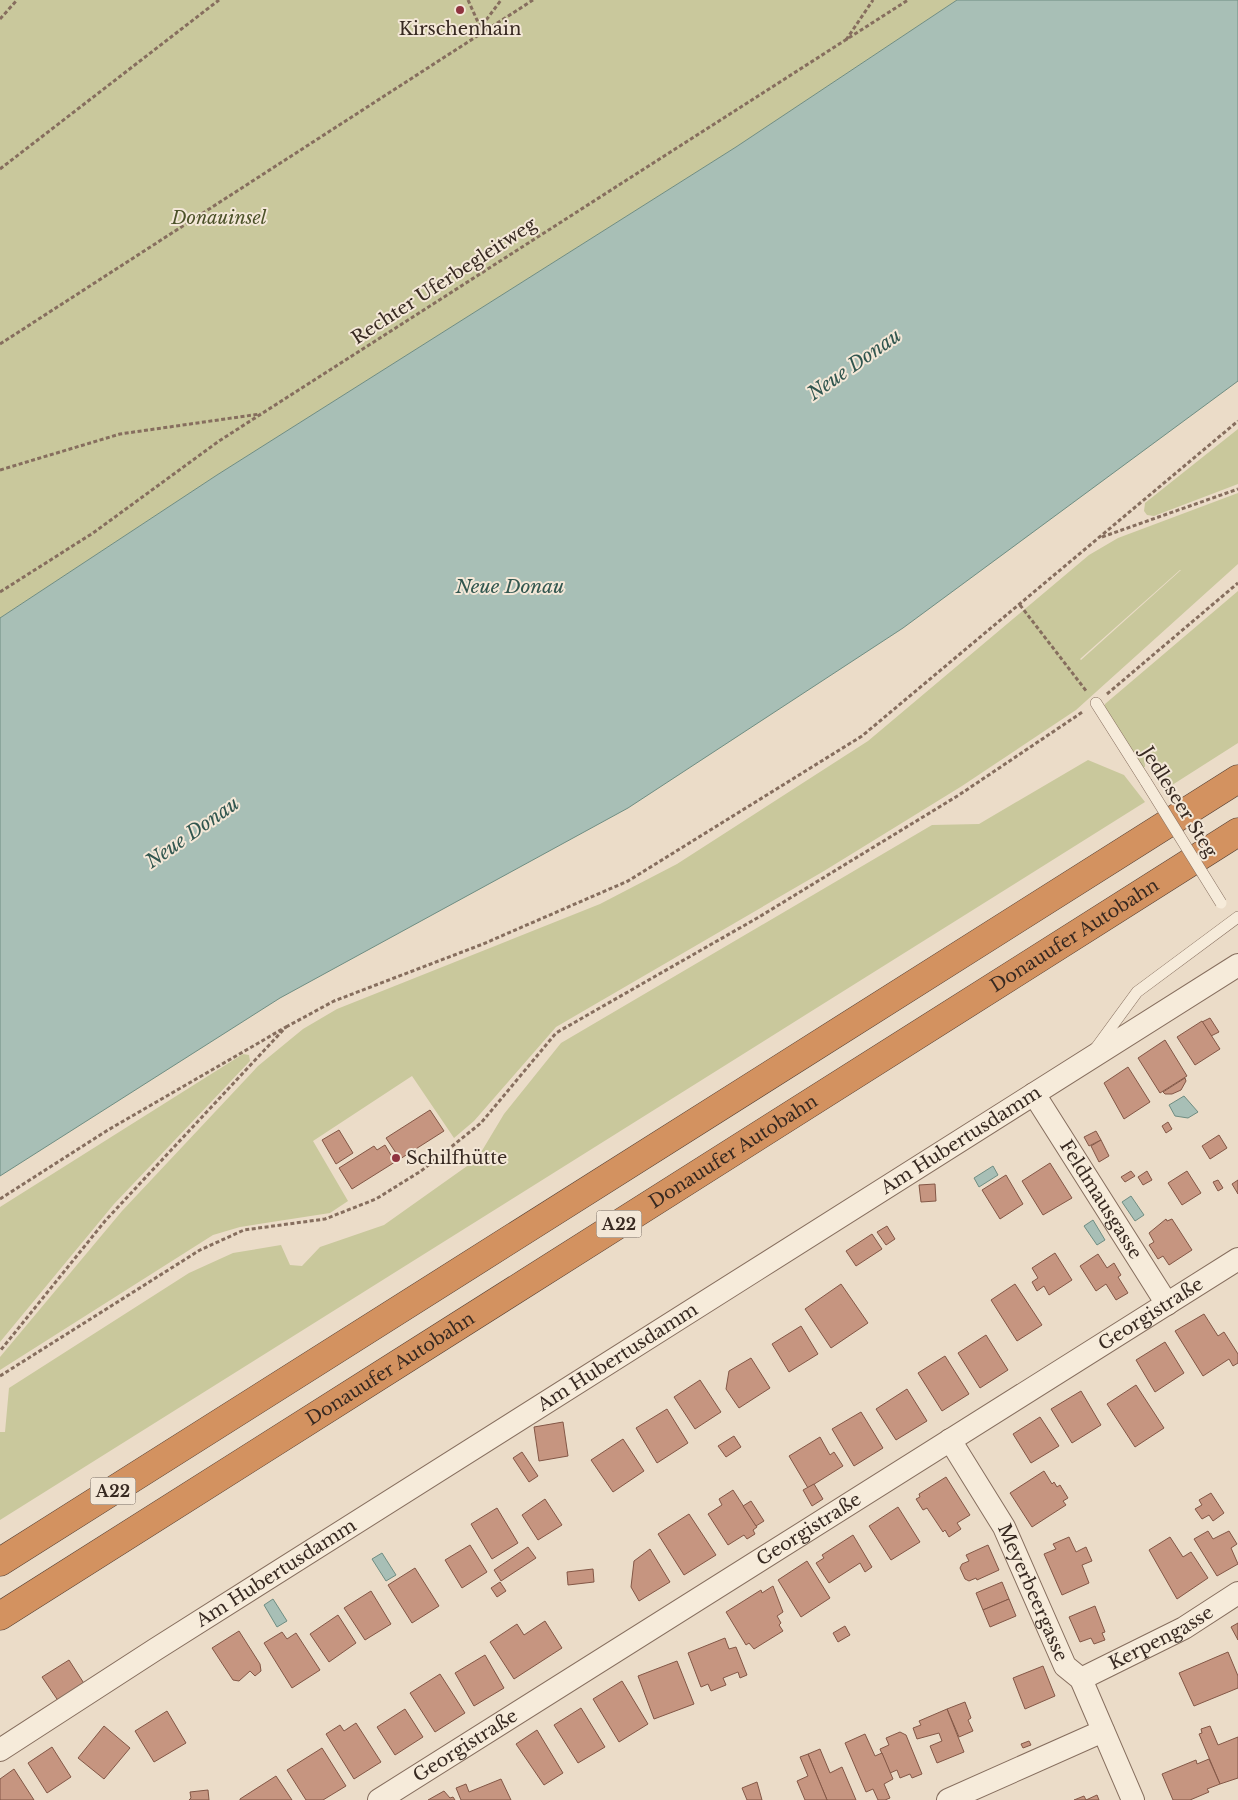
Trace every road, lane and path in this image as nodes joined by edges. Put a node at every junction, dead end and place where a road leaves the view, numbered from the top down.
1 (17, 0) edge
2 (219, 0) edge
3 (468, 0) edge
4 (501, 0) edge
5 (533, 0) edge
6 (873, 0) edge
7 (908, 0) edge
8 (0, 19) edge
9 (482, 33) junction
10 (844, 42) junction
11 (0, 169) edge
12 (0, 344) edge
13 (262, 414) junction
14 (1238, 421) edge
15 (0, 470) edge
16 (1238, 489) edge
17 (1099, 538) junction
18 (1238, 583) edge
19 (0, 592) edge
20 (1020, 605) junction
21 (1096, 703) junction
22 (1238, 779) edge
23 (1238, 832) edge
24 (1235, 919) edge
25 (1238, 965) edge
26 (286, 1027) junction
27 (1087, 1059) junction
28 (1034, 1094) junction
29 (0, 1199) edge
30 (1238, 1259) edge
31 (1167, 1304) junction
32 (0, 1351) edge
33 (0, 1376) edge
34 (950, 1440) junction
35 (0, 1562) edge
36 (1238, 1593) edge
37 (0, 1616) edge
38 (1081, 1679) junction
39 (1103, 1731) junction
40 (0, 1750) edge
41 (379, 1800) edge
42 (948, 1800) edge
43 (1133, 1800) edge

1 - 8 path
2 - 11 path
3 - 9 path
4 - 9 path
5 - 9 path
6 - 10 path
7 - 10 path, Rechter Uferbegleitweg
9 - 12 path
10 - 13 path, Rechter Uferbegleitweg
13 - 15 path
13 - 19 path, Rechter Uferbegleitweg
14 - 17 path
16 - 17 path
17 - 20 path
18 - 21 path
20 - 21 path
20 - 26 path
21 - 24 lane, Jedleseer Steg, bridge
21 - 33 path
22 - 35 highway, A22
23 - 37 highway, Donauufer Autobahn / A22
24 - 27 lane
25 - 27 street, Am Hubertusdamm
26 - 29 path
26 - 32 path
27 - 28 street, Am Hubertusdamm
28 - 31 street, Feldmausgasse
28 - 40 street, Am Hubertusdamm
30 - 31 street, Georgistraße
31 - 34 street, Georgistraße
34 - 38 street, Meyerbeergasse
34 - 41 street, Georgistraße
36 - 38 street, Kerpengasse
38 - 39 street, Meyerbeergasse
39 - 42 street
39 - 43 street, Meyerbeergasse

